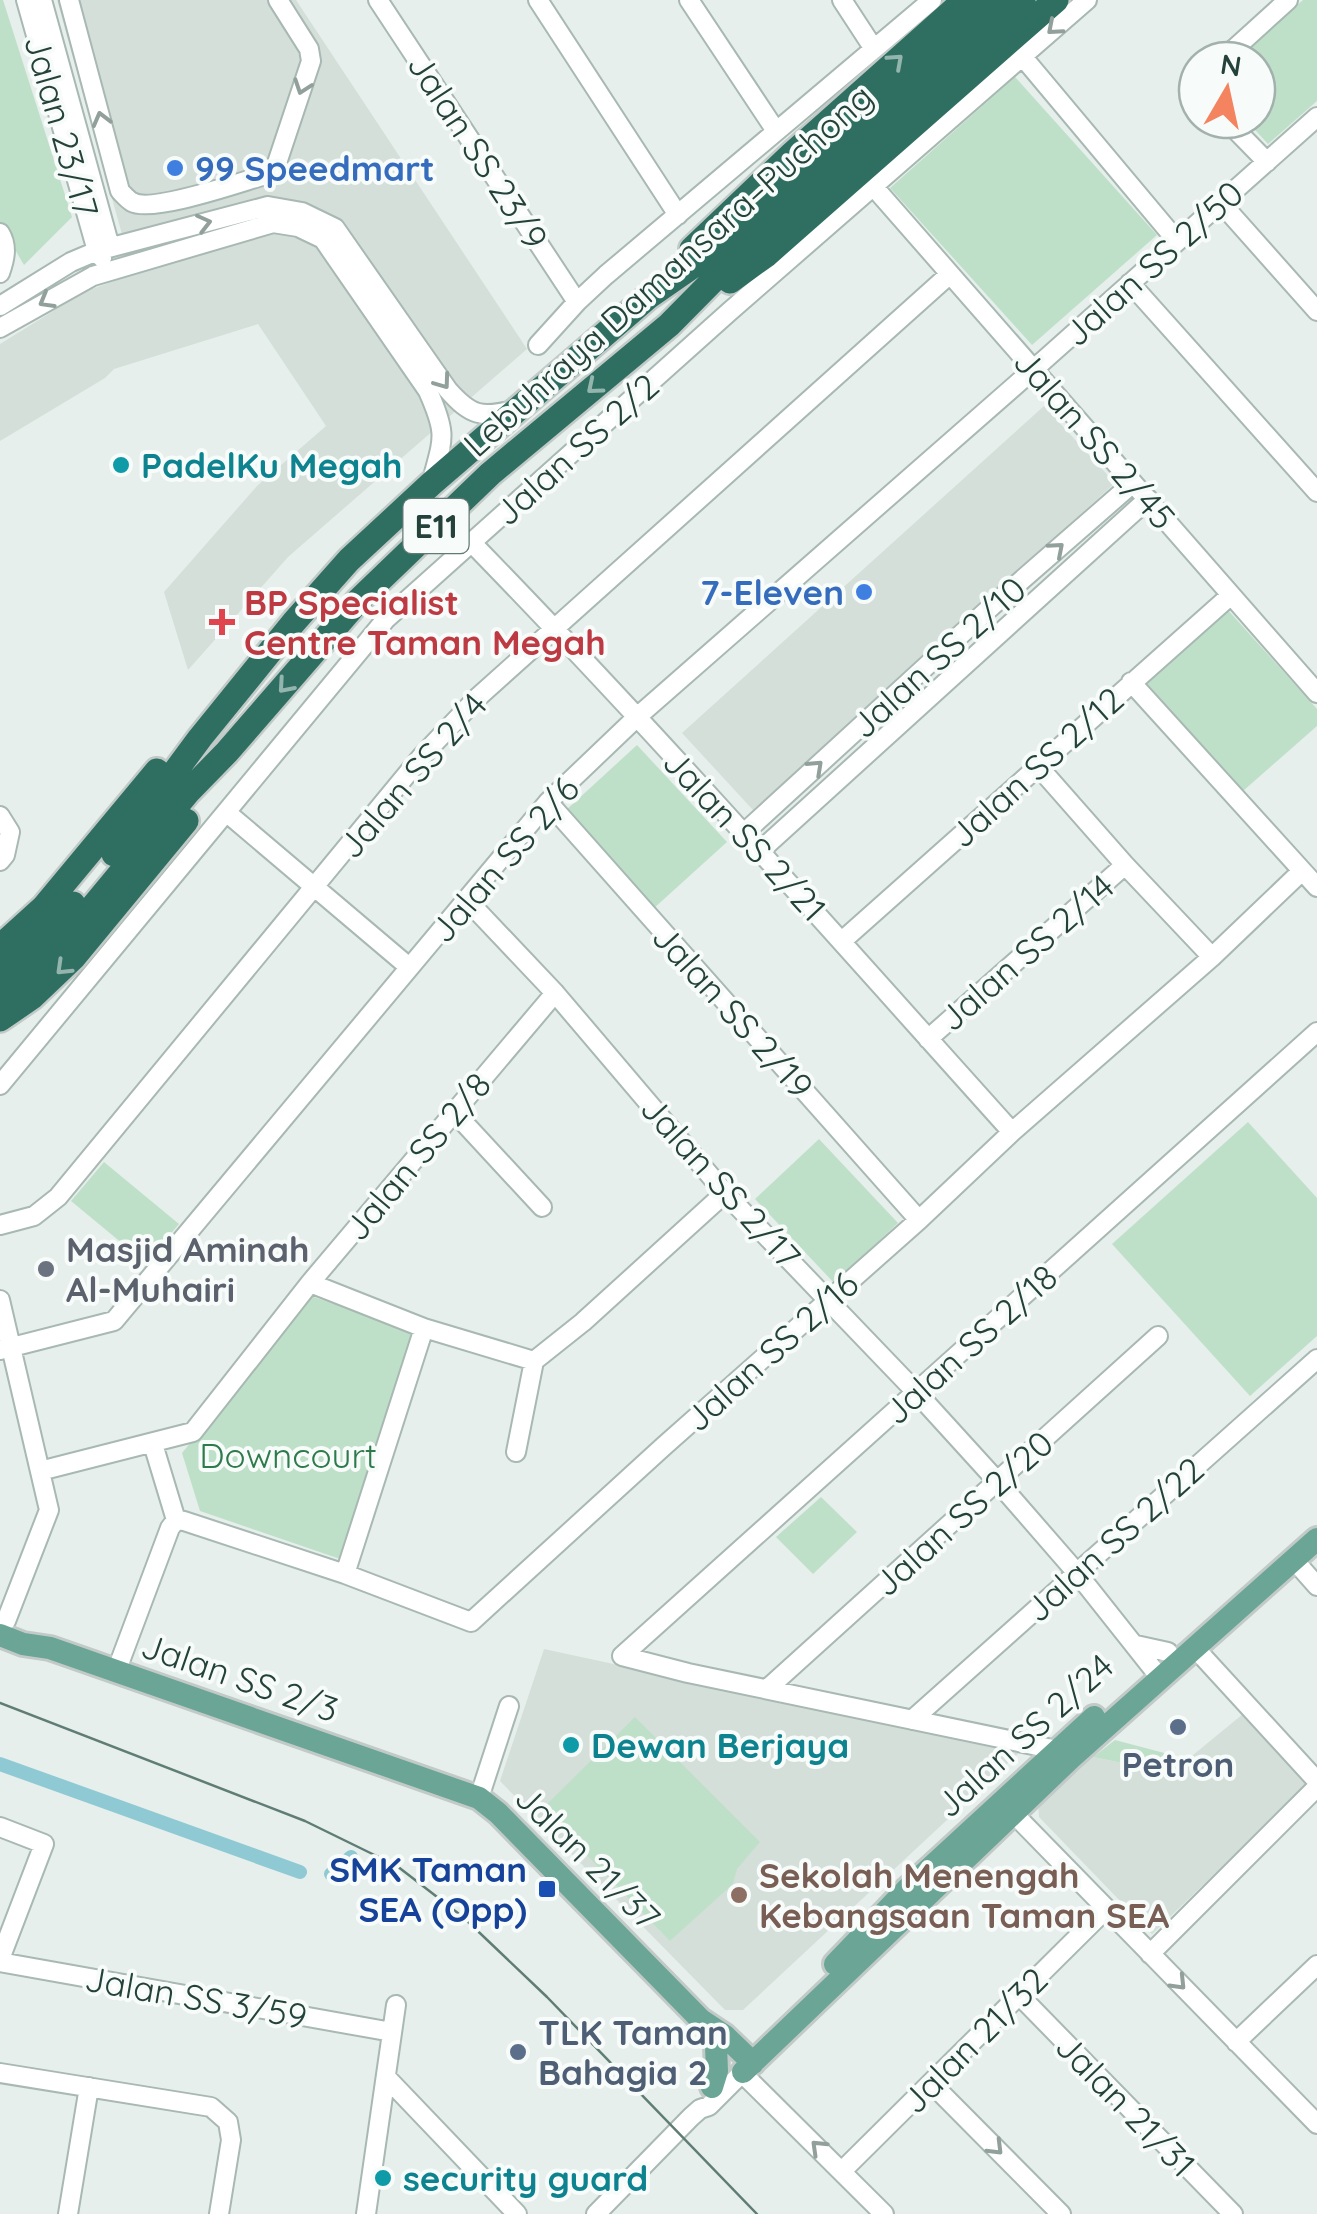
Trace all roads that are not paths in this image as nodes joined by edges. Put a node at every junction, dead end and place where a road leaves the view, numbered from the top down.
1 (68, 0) edge
2 (278, 0) edge
3 (378, 0) edge
4 (538, 0) edge
5 (689, 0) edge
6 (842, 0) edge
7 (932, 0) edge
8 (965, 0) edge
9 (994, 0) edge
10 (1023, 0) edge
11 (1056, 0) edge
12 (1087, 0) edge
13 (1288, 0) edge
14 (34, 1) edge
15 (1244, 40) edge
16 (874, 49) junction
17 (1022, 56) junction
18 (1315, 122) edge
19 (776, 131) junction
20 (1246, 140) edge
21 (1267, 162) junction
22 (811, 178) junction
23 (874, 186) junction
24 (1221, 203) junction
25 (678, 215) junction
26 (95, 217) junction
27 (0, 233) edge
28 (138, 240) junction
29 (1177, 242) junction
30 (110, 256) junction
31 (71, 262) junction
32 (0, 272) edge
33 (950, 274) junction
34 (1130, 283) junction
35 (648, 297) junction
36 (576, 302) junction
37 (0, 306) edge
38 (1317, 311) edge
39 (669, 325) junction
40 (0, 328) edge
41 (538, 345) dead end
42 (1034, 370) junction
43 (520, 409) junction
44 (1133, 482) junction
45 (431, 484) junction
46 (1317, 492) edge
47 (1148, 499) junction
48 (472, 542) junction
49 (1231, 594) junction
50 (555, 628) junction
51 (1131, 682) junction
52 (1317, 693) edge
53 (638, 716) junction
54 (200, 738) junction
55 (227, 752) junction
56 (1037, 765) junction
57 (548, 802) junction
58 (226, 812) junction
59 (5, 824) edge
60 (744, 833) junction
61 (134, 844) junction
62 (761, 850) junction
63 (0, 861) edge
64 (1125, 865) junction
65 (1302, 871) junction
66 (316, 887) junction
67 (1317, 887) edge
68 (466, 899) junction
69 (842, 941) junction
70 (0, 946) edge
71 (1212, 957) junction
72 (410, 967) junction
73 (0, 972) edge
74 (555, 993) junction
75 (0, 995) edge
76 (0, 1019) edge
77 (1317, 1032) edge
78 (928, 1039) junction
79 (0, 1085) edge
80 (454, 1112) junction
81 (1012, 1132) junction
82 (725, 1194) junction
83 (542, 1207) dead end
84 (918, 1220) junction
85 (0, 1226) edge
86 (310, 1283) junction
87 (0, 1300) edge
88 (828, 1300) junction
89 (424, 1328) junction
90 (1158, 1336) dead end
91 (6, 1349) edge
92 (1317, 1358) edge
93 (534, 1361) junction
94 (916, 1392) junction
95 (152, 1444) junction
96 (516, 1452) dead end
97 (40, 1472) junction
98 (998, 1482) junction
99 (176, 1520) junction
100 (1317, 1520) edge
101 (1317, 1539) edge
102 (1294, 1560) junction
103 (1077, 1572) junction
104 (346, 1574) junction
105 (1317, 1586) edge
106 (2, 1625) edge
107 (1196, 1648) junction
108 (1160, 1666) junction
109 (116, 1672) junction
110 (767, 1689) junction
111 (509, 1706) dead end
112 (912, 1720) junction
113 (1057, 1750) junction
114 (406, 1772) joint
115 (1317, 1784) edge
116 (478, 1798) junction
117 (1012, 1813) junction
118 (981, 1819) junction
119 (0, 1827) edge
120 (1106, 1909) junction
121 (1150, 1954) junction
122 (0, 1961) edge
123 (1317, 1965) edge
124 (1019, 1996) junction
125 (396, 2005) dead end
126 (392, 2032) junction
127 (766, 2036) junction
128 (720, 2041) junction
129 (1236, 2042) junction
130 (743, 2064) junction
131 (0, 2073) edge
132 (386, 2077) junction
133 (931, 2082) junction
134 (89, 2088) junction
135 (712, 2088) junction
136 (700, 2109) junction
137 (1317, 2124) edge
138 (842, 2171) junction
139 (68, 2214) edge
140 (219, 2214) edge
141 (366, 2214) edge
142 (517, 2214) edge
143 (596, 2214) edge
144 (884, 2214) edge
145 (1061, 2214) edge
146 (1233, 2214) edge

2 -> 1 street
3 - 36 street, Jalan SS 23/9
4 - 25 street
5 - 19 street
6 - 16 street
7 - 16 street
35 -> 8 highway
9 - 22 highway, Lebuhraya Damansara–Puchong / E11
10 - 22 highway, Lebuhraya Damansara–Puchong / E11
11 - 39 highway
12 -> 17 street, Jalan SS 2/2
13 - 15 street
14 - 26 street, Jalan 23/17
16 - 19 street
17 - 23 street, Jalan SS 2/2
17 - 29 street
18 - 21 street, Jalan SS 2/50
19 - 25 street
20 - 21 street
21 - 24 street, Jalan SS 2/50
22 - 35 highway, Lebuhraya Damansara–Puchong / E11
22 - 39 highway, Lebuhraya Damansara–Puchong / E11
23 - 33 street, Jalan SS 2/45
23 - 48 street, Jalan SS 2/2
24 - 29 street, Jalan SS 2/50
24 - 38 street
25 - 36 street
26 - 28 street
26 - 30 street, Jalan 23/17
26 - 31 street
27 - 32 street
28 - 30 street
28 -> 43 street
29 - 34 street, Jalan SS 2/50
30 - 31 street
30 -> 40 street
30 - 45 street
31 - 37 street
33 - 42 street, Jalan SS 2/45
33 - 50 street, Jalan SS 2/4
34 - 42 street, Jalan SS 2/50
34 - 46 street
35 - 43 highway, Lebuhraya Damansara–Puchong / E11
36 - 41 street
39 -> 55 highway, Lebuhraya Damansara–Puchong / E11
42 - 44 street, Jalan SS 2/45
42 - 53 street, Jalan SS 2/6
43 - 45 highway, Lebuhraya Damansara–Puchong / E11
44 - 47 street, Jalan SS 2/45
60 -> 44 street, Jalan SS 2/10
45 - 54 highway, Lebuhraya Damansara–Puchong / E11
47 - 49 street, Jalan SS 2/45
47 - 62 street, Jalan SS 2/10
48 - 50 street, Jalan SS 2/21
48 - 58 street, Jalan SS 2/2
49 - 51 street, Jalan SS 2/12
49 - 52 street, Jalan SS 2/45
50 - 53 street, Jalan SS 2/21
50 - 66 street, Jalan SS 2/4
51 - 56 street, Jalan SS 2/12
51 - 65 street
53 - 57 street, Jalan SS 2/6
53 - 60 street, Jalan SS 2/21
54 - 61 highway, Lebuhraya Damansara–Puchong / E11
54 - 70 highway
55 - 61 highway, Lebuhraya Damansara–Puchong / E11
55 -> 76 highway
56 - 64 street
56 - 69 street, Jalan SS 2/12
57 - 68 street, Jalan SS 2/6
57 - 84 street, Jalan SS 2/19
58 - 66 street
58 - 79 street, Jalan SS 2/2
59 - 63 street
60 - 62 street, Jalan SS 2/21
61 - 73 highway, Lebuhraya Damansara–Puchong / E11
61 - 75 highway, Lebuhraya Damansara–Puchong / E11
62 - 69 street, Jalan SS 2/21
64 - 71 street
64 - 78 street, Jalan SS 2/14
65 - 67 street
65 - 71 street, Jalan SS 2/16
66 - 72 street
66 - 85 street, Jalan SS 2/4
68 - 72 street, Jalan SS 2/6
68 - 74 street, Jalan SS 2/17
69 - 78 street, Jalan SS 2/21
71 - 81 street, Jalan SS 2/16
72 - 91 street, Jalan SS 2/6
74 - 80 street, Jalan SS 2/8
74 - 82 street, Jalan SS 2/17
77 - 94 street, Jalan SS 2/18
78 - 81 street, Jalan SS 2/21
80 - 83 street
80 - 86 street, Jalan SS 2/8
81 - 84 street, Jalan SS 2/16
82 - 88 street, Jalan SS 2/17
82 - 93 street
84 - 88 street, Jalan SS 2/16
86 - 89 street
86 - 95 street, Jalan SS 2/8
87 - 91 street
88 - 94 street, Jalan SS 2/17
88 - 104 street, Jalan SS 2/16
89 - 93 street
89 - 104 street
90 - 98 street, Jalan SS 2/20
91 - 97 street
92 - 103 street, Jalan SS 2/22
93 - 96 street
94 - 98 street, Jalan SS 2/17
94 - 110 street, Jalan SS 2/18
95 - 97 street, Jalan SS 2/8
95 - 99 street
97 - 106 street
98 - 103 street, Jalan SS 2/17
98 - 110 street, Jalan SS 2/20
99 - 104 street, Jalan SS 2/16
99 - 109 street
100 - 108 main road, Jalan SS 2/24
101 - 102 main road, Jalan SS 2/24
102 - 105 street
102 - 107 main road, Jalan SS 2/24
103 - 108 street, Jalan SS 2/17
103 - 112 street, Jalan SS 2/22
106 - 109 main road, Jalan SS 2/3
107 - 108 main road, Jalan SS 2/24
107 - 115 street
108 - 113 main road, Jalan SS 2/24
108 - 117 main road, Jalan SS 2/24
109 - 114 main road, Jalan SS 2/3
110 - 112 street
111 - 116 street
112 - 113 street
113 - 118 main road, Jalan SS 2/24
114 - 116 main road, Jalan 21/37
115 - 121 street
116 - 128 main road, Jalan 21/37
117 - 118 main road
117 - 120 street
117 - 130 main road, Jalan SS 2/24
118 - 127 main road, Jalan SS 2/24
119 - 122 street
120 - 121 street
120 - 124 street, Jalan 21/32
121 -> 129 street
122 - 126 street, Jalan SS 3/59
123 - 129 street
124 - 133 street, Jalan 21/32
124 - 146 street, Jalan 21/31
125 - 126 street
126 - 132 street
127 - 128 main road
127 - 130 main road, Jalan SS 2/24
128 - 130 main road, Jalan 21/37
128 - 135 main road
129 - 137 street
130 - 135 street
130 - 136 street
138 -> 130 street
131 - 134 street
132 - 141 street
132 - 142 street
133 - 138 street, Jalan 21/32
133 -> 145 street
134 - 139 street
134 - 140 street
135 - 136 street
136 - 143 street
138 - 144 street

